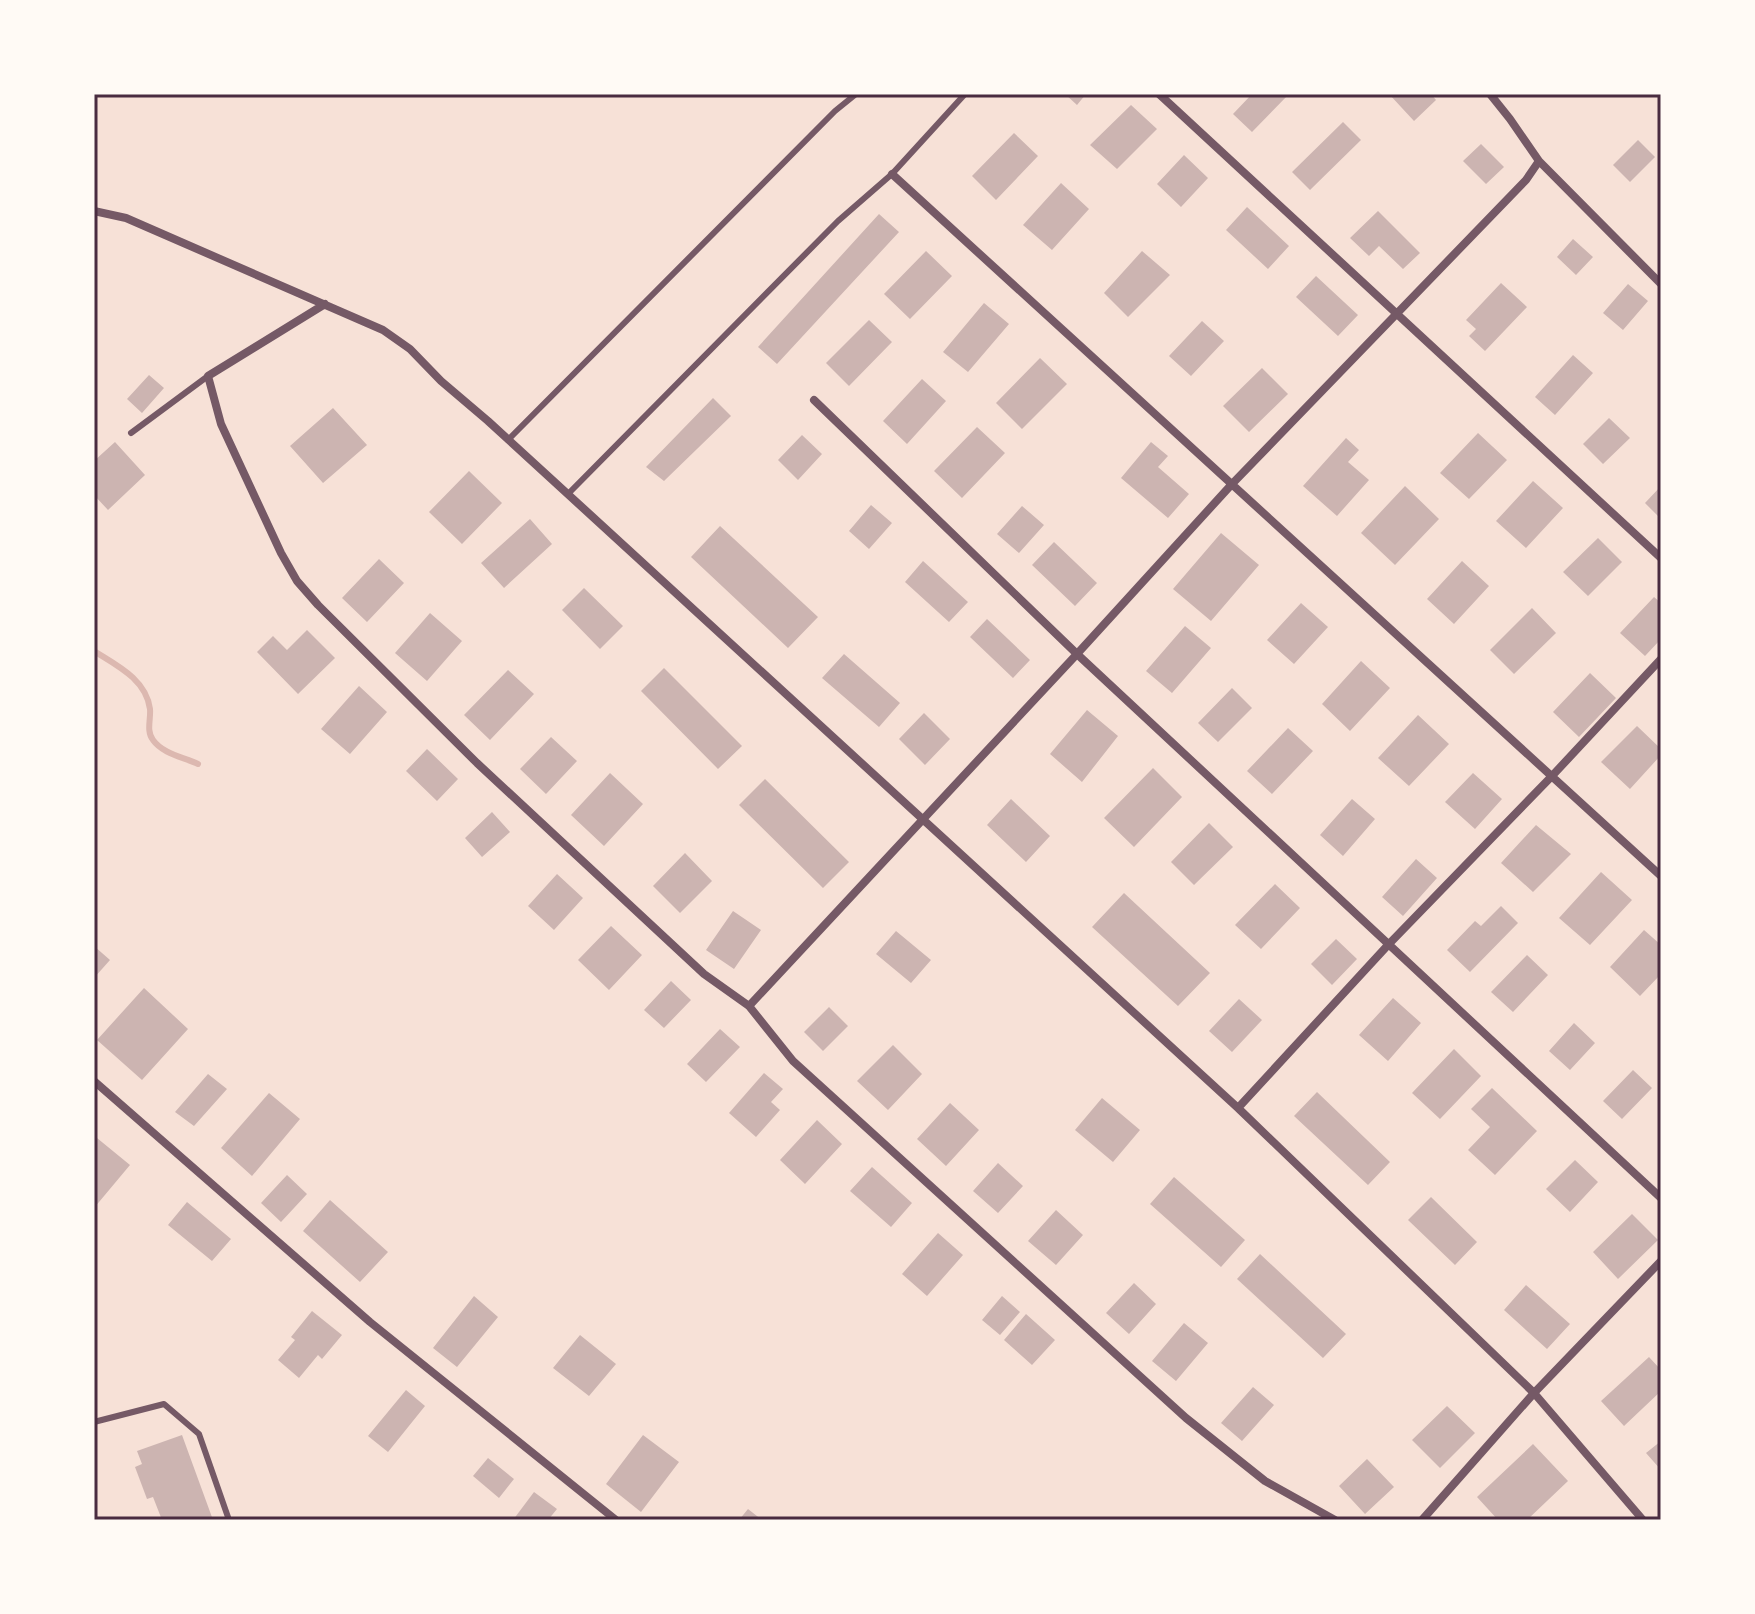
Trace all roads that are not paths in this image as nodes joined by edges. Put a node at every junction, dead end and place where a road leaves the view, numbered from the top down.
1 (856, 94) edge
2 (965, 94) edge
3 (1159, 94) edge
4 (1490, 94) edge
5 (1539, 161) junction
6 (892, 174) junction
7 (94, 211) edge
8 (1661, 284) edge
9 (325, 304) junction
10 (1397, 313) junction
11 (208, 376) junction
12 (814, 400) dead end
13 (131, 433) dead end
14 (508, 440) junction
15 (1232, 484) junction
16 (568, 494) junction
17 (1661, 558) edge
18 (1077, 654) junction
19 (1661, 659) edge
20 (1552, 776) junction
21 (924, 819) junction
22 (1661, 876) edge
23 (1388, 945) junction
24 (749, 1006) junction
25 (94, 1081) edge
26 (1238, 1108) junction
27 (1661, 1198) edge
28 (1661, 1261) edge
29 (1534, 1393) junction
30 (94, 1422) edge
31 (229, 1520) edge
32 (616, 1520) edge
33 (1335, 1520) edge
34 (1422, 1520) edge
35 (1643, 1520) edge

1 - 14 lane
2 - 6 lane
3 - 10 street
4 - 5 street
5 - 8 street
5 - 10 street
6 - 15 street
6 - 16 lane
7 - 9 street
9 - 11 street
9 - 14 street
10 - 15 street
10 - 17 street
11 - 13 lane
11 - 24 street
12 - 18 street
14 - 16 street
15 - 18 street
15 - 20 street
16 - 21 street
18 - 21 street
18 - 23 street
19 - 20 street
20 - 22 street
20 - 23 street
21 - 24 street
21 - 26 street
23 - 26 street
23 - 27 street
24 - 33 street
25 - 32 street
26 - 29 street
28 - 29 street
29 - 34 street
29 - 35 street
30 - 31 lane

